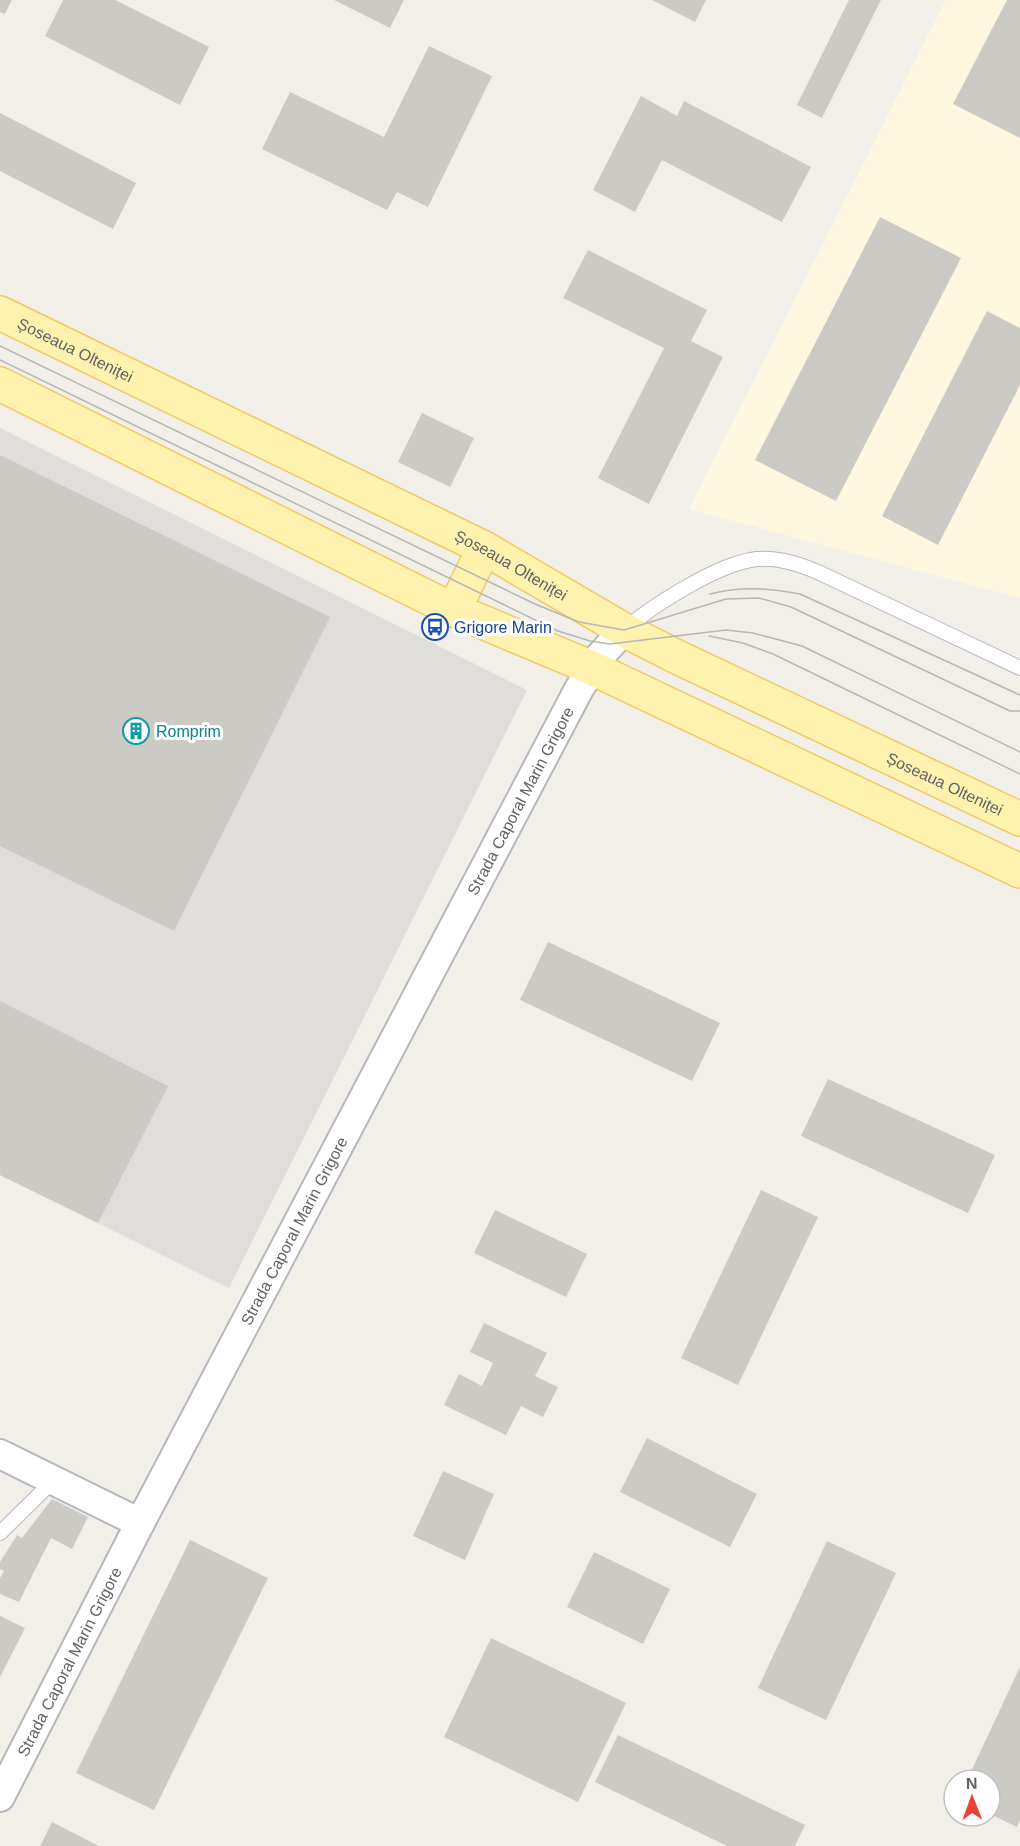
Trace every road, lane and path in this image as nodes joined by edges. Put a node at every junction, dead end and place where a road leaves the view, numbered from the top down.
1 (0, 313) edge
2 (0, 384) edge
3 (484, 548) junction
4 (454, 610) junction
5 (624, 630) junction
6 (592, 668) junction
7 (1020, 668) edge
8 (1020, 819) edge
9 (1020, 872) edge
10 (0, 1454) edge
11 (54, 1480) junction
12 (140, 1523) junction
13 (0, 1533) edge
14 (0, 1797) edge

1 - 3 main road, Șoseaua Olteniței
2 - 4 main road
3 - 4 main road
3 - 5 main road, Șoseaua Olteniței
4 - 6 main road
5 - 6 street, Strada Caporal Marin Grigore
5 - 7 lane
5 - 8 main road, Șoseaua Olteniței
6 - 9 main road
6 - 12 street, Strada Caporal Marin Grigore
10 - 11 street
11 - 12 street
11 - 13 lane
12 - 14 street, Strada Caporal Marin Grigore

